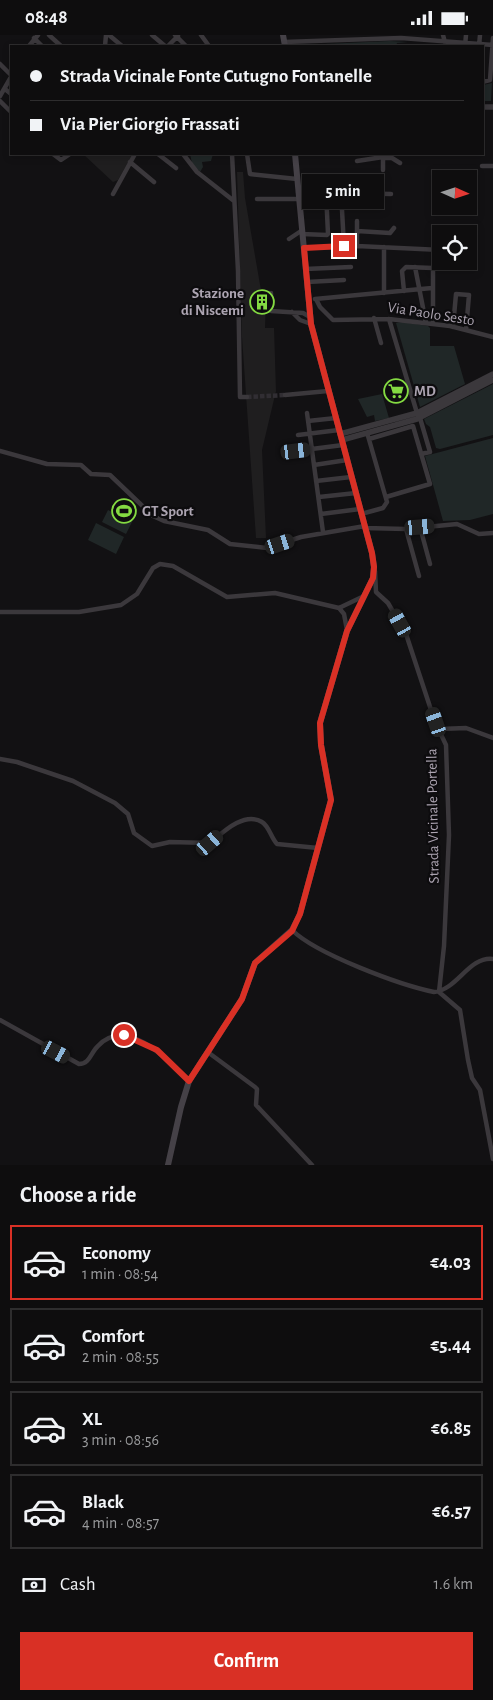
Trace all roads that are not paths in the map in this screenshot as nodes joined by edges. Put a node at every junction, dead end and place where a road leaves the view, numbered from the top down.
1 (50, 35) edge
2 (108, 35) edge
3 (152, 35) edge
4 (466, 35) edge
5 (480, 35) edge
6 (401, 37) edge
7 (428, 37) edge
8 (352, 38) edge
9 (443, 38) edge
10 (493, 38) edge
11 (284, 41) edge
12 (322, 44) edge
13 (465, 44) edge
14 (60, 45) edge
15 (121, 45) edge
16 (164, 45) edge
17 (479, 45) edge
18 (493, 45) edge
19 (0, 64) edge
20 (10, 75) edge
21 (10, 78) edge
22 (484, 82) edge
23 (5, 89) junction
24 (10, 93) edge
25 (0, 96) edge
26 (0, 101) edge
27 (10, 111) edge
28 (54, 155) edge
29 (68, 155) edge
30 (134, 155) edge
31 (159, 155) edge
32 (232, 155) edge
33 (247, 155) edge
34 (295, 155) edge
35 (188, 156) edge
36 (383, 156) edge
37 (357, 161) dead end
38 (130, 162) junction
39 (400, 163) dead end
40 (482, 166) dead end
41 (493, 166) edge
42 (176, 168) dead end
43 (382, 170) dead end
44 (297, 179) junction
45 (154, 182) dead end
46 (326, 192) junction
47 (341, 192) junction
48 (113, 194) dead end
49 (391, 194) dead end
50 (298, 195) junction
51 (257, 199) dead end
52 (234, 201) junction
53 (357, 221) dead end
54 (394, 228) dead end
55 (357, 231) junction
56 (302, 232) junction
57 (289, 239) dead end
58 (344, 246) junction
59 (357, 246) junction
60 (384, 247) junction
61 (304, 248) junction
62 (432, 250) edge
63 (351, 267) dead end
64 (415, 267) junction
65 (306, 269) junction
66 (344, 280) dead end
67 (306, 282) junction
68 (432, 288) junction
69 (418, 289) junction
70 (404, 291) junction
71 (271, 293) dead end
72 (384, 293) junction
73 (311, 301) junction
74 (292, 312) junction
75 (297, 317) junction
76 (310, 318) junction
77 (374, 319) junction
78 (390, 319) junction
79 (426, 323) junction
80 (434, 324) junction
81 (453, 327) junction
82 (466, 330) junction
83 (493, 337) edge
84 (381, 343) dead end
85 (493, 374) edge
86 (493, 380) edge
87 (328, 391) junction
88 (286, 395) tunnel mouth
89 (247, 397) dead end
90 (307, 413) dead end
91 (418, 415) junction
92 (336, 418) junction
93 (308, 421) junction
94 (310, 433) junction
95 (298, 435) dead end
96 (368, 436) junction
97 (341, 437) junction
98 (312, 449) junction
99 (0, 451) edge
100 (296, 451) dead end
101 (421, 455) junction
102 (347, 460) junction
103 (314, 465) junction
104 (351, 477) junction
105 (316, 481) junction
106 (356, 493) junction
107 (319, 497) junction
108 (386, 497) junction
109 (361, 512) junction
110 (321, 514) junction
111 (365, 527) junction
112 (420, 527) junction
113 (406, 529) junction
114 (323, 532) junction
115 (493, 533) edge
116 (430, 564) dead end
117 (374, 567) junction
118 (419, 576) dead end
119 (364, 596) junction
120 (339, 608) junction
121 (0, 612) edge
122 (347, 631) junction
123 (440, 729) junction
124 (493, 738) edge
125 (0, 759) edge
126 (318, 848) junction
127 (292, 931) junction
128 (493, 959) edge
129 (439, 992) junction
130 (0, 1020) edge
131 (209, 1053) junction
132 (189, 1081) junction
133 (493, 1159) edge
134 (168, 1165) edge
135 (312, 1165) edge

1 - 14 street
2 - 15 street
3 - 16 street
4 - 13 street
5 - 17 street
6 - 7 street
6 - 8 street
7 - 9 street
8 - 12 street
9 - 13 street
10 - 18 street
11 - 12 street
13 - 17 street
17 - 18 street
18 - 22 street
19 - 20 street
21 - 23 street
23 - 24 street
23 - 25 street
26 - 27 street
28 - 29 street
30 - 38 street
31 - 42 street
32 - 52 street
33 - 44 street
34 - 44 main road
35 - 52 street
36 - 37 street
36 - 39 street
36 - 43 street
38 - 45 street
38 - 48 street
40 - 41 street
44 - 50 main road
46 - 47 street
46 - 50 street
46 - 56 street
47 - 49 street
47 - 58 street
50 - 51 street
50 - 56 main road
52 - 89 street
53 - 55 street
54 - 55 street
55 - 59 street
56 - 57 street
56 - 61 main road
58 - 59 street
58 - 61 street
59 - 60 street
60 - 62 street
60 - 72 street
61 - 65 main road
63 - 65 street
64 - 68 street
64 - 69 street
64 - 70 street
65 - 67 main road
66 - 67 street
67 - 73 main road
68 - 69 street
68 - 80 street
69 - 70 street
69 - 79 street
70 - 72 street
71 - 74 street
72 - 73 street
73 - 74 street
73 - 76 main road
73 - 77 street, Via Paolo Sesto
74 - 75 street
74 - 76 street
75 - 76 street
75 - 76 street
76 - 87 main road
77 - 78 street, Via Paolo Sesto
77 - 84 street
78 - 79 street, Via Paolo Sesto
78 - 91 street
79 - 80 street, Via Paolo Sesto
80 - 81 street, Via Paolo Sesto
81 - 82 street, Via Paolo Sesto
81 - 82 street
82 - 83 street, Via Paolo Sesto
85 - 91 street
86 - 91 street
87 - 88 street
87 - 92 main road
90 - 93 street
91 - 96 street
91 - 97 street
91 - 101 street
92 - 93 street
92 - 97 main road
93 - 94 street
94 - 95 street
94 - 97 street
94 - 98 street
96 - 97 street
96 - 101 street
96 - 108 street
97 - 98 street
97 - 102 main road
98 - 100 street
98 - 103 street
99 - 114 street
101 - 108 street
102 - 103 street
102 - 104 main road
103 - 105 street
104 - 105 street
104 - 106 main road
105 - 107 street
106 - 107 street
106 - 109 main road
107 - 110 street
108 - 109 street
109 - 110 street
109 - 111 main road
110 - 114 street
111 - 113 street
111 - 114 street
111 - 117 main road
112 - 113 street
112 - 115 street
112 - 116 street
113 - 118 street
117 - 119 main road
117 - 123 street, Strada Vicinale Portella
119 - 120 street
119 - 122 main road
120 - 121 street
120 - 122 street
122 - 126 main road
123 - 124 street
123 - 129 street, Strada Vicinale Portella
125 - 126 street
126 - 127 main road
127 - 129 street
127 - 131 main road
128 - 129 street
129 - 133 street
130 - 132 street
131 - 132 main road
131 - 135 street
132 - 134 main road

